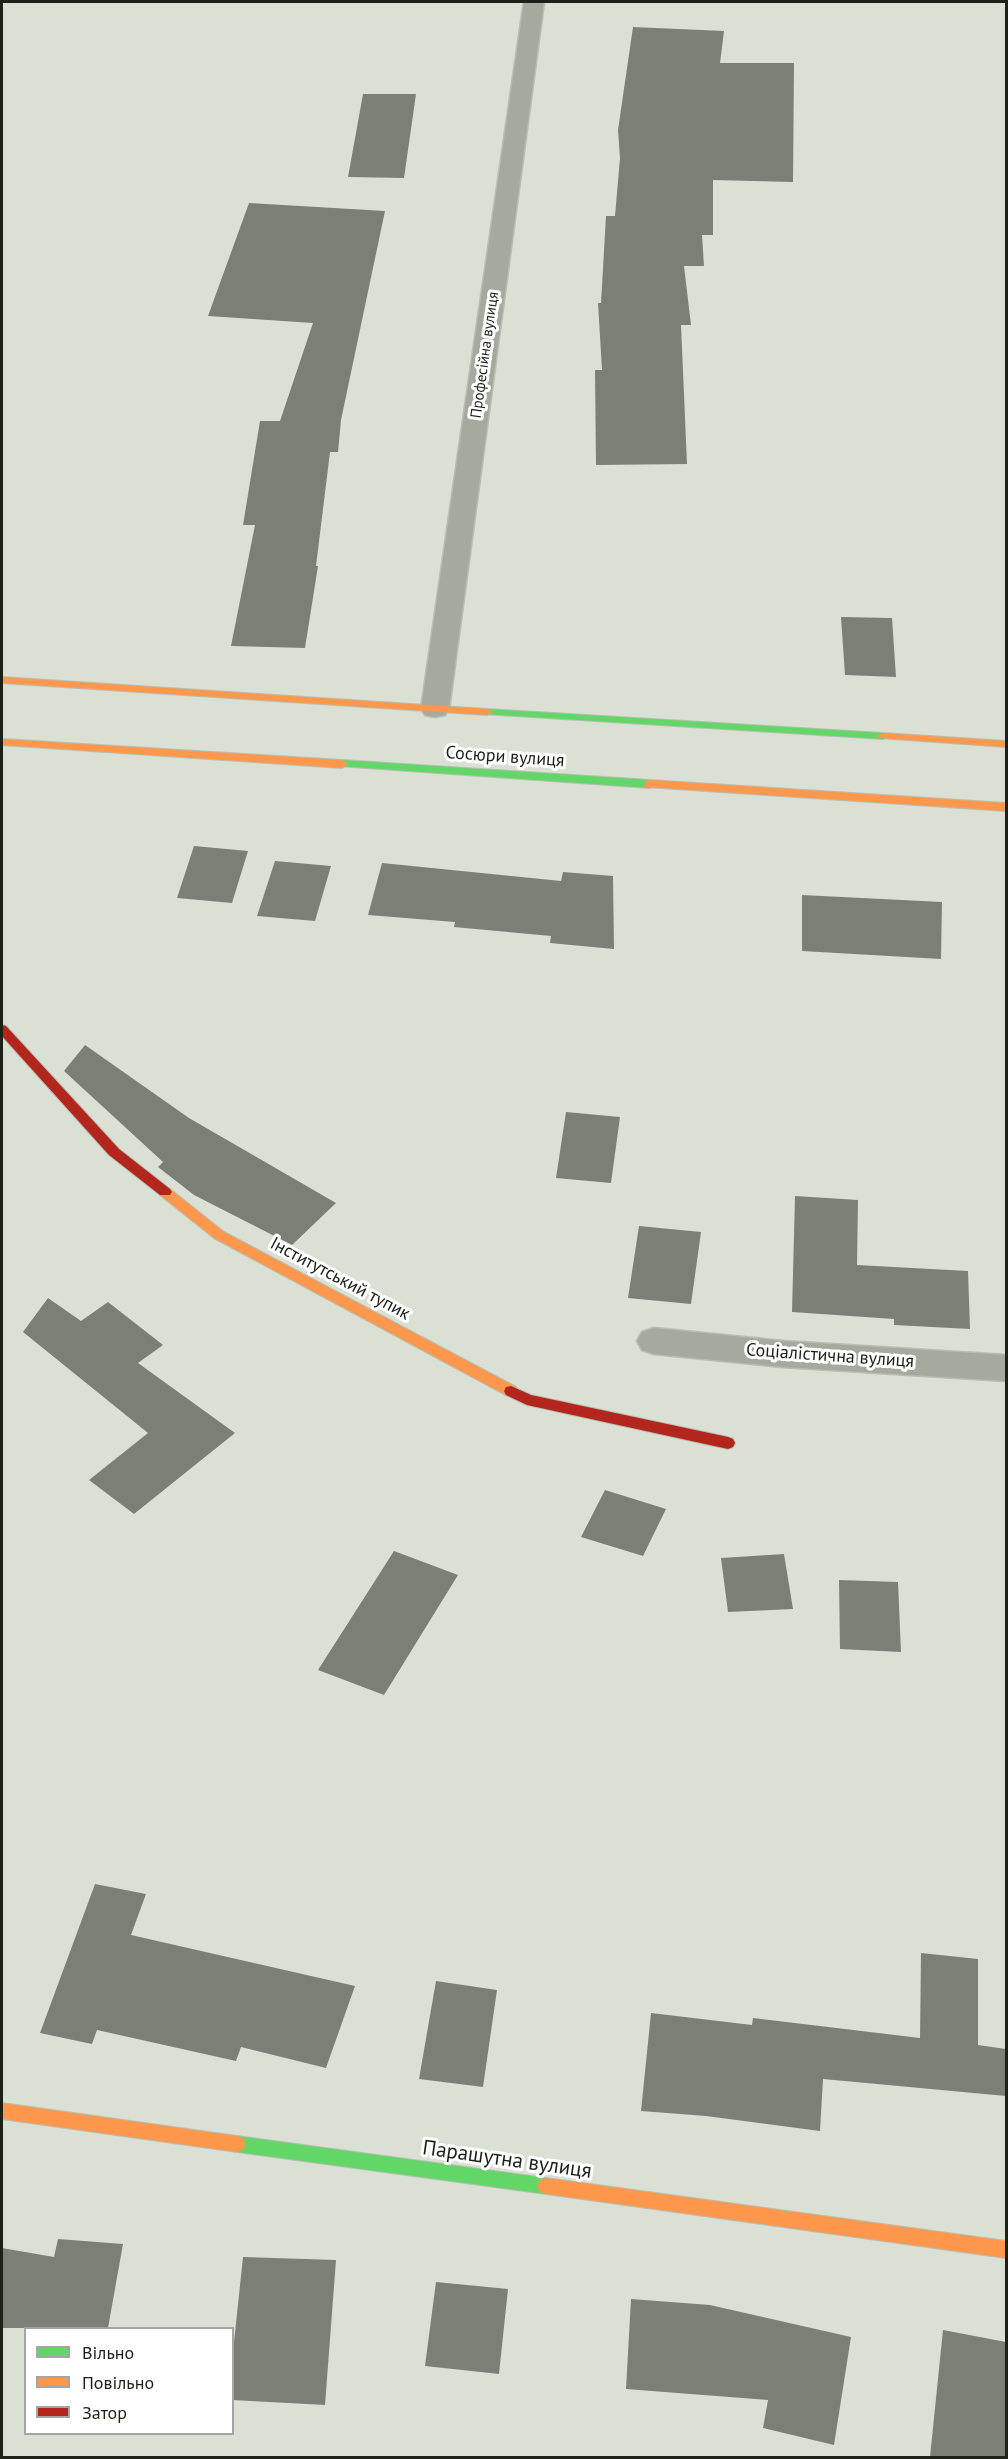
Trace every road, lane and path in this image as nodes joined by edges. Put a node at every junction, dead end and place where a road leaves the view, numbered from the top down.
1 (534, 2) edge
2 (2, 680) edge
3 (435, 710) junction
4 (2, 742) edge
5 (1006, 744) edge
6 (1006, 807) edge
7 (2, 1029) edge
8 (654, 1341) dead end
9 (1006, 1368) edge
10 (728, 1443) dead end
11 (2, 2111) edge
12 (1006, 2250) edge

1 - 3 street, Професійна вулиця
2 - 3 street
3 - 5 street
4 - 6 street, Сосюри вулиця
7 - 10 street, Інститутський тупик
8 - 9 street, Соціалістична вулиця
11 - 12 street, Парашутна вулиця

